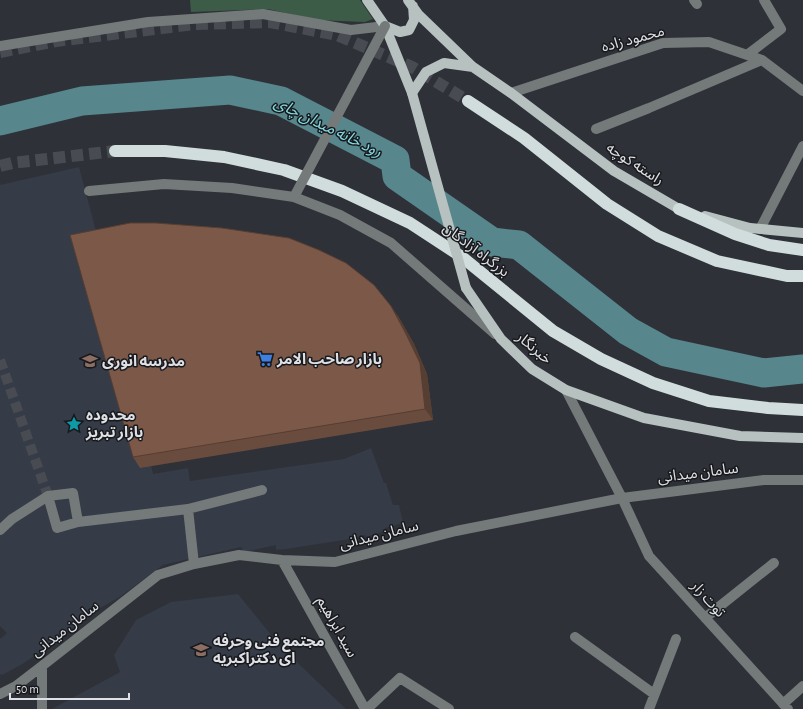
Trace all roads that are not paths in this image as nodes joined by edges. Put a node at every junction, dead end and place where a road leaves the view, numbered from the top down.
1 (367, 0) edge
2 (764, 0) edge
3 (410, 3) edge
4 (385, 26) junction
5 (0, 46) edge
6 (747, 55) junction
7 (762, 60) junction
8 (473, 67) junction
9 (803, 91) edge
10 (412, 93) junction
11 (511, 93) junction
12 (468, 101) tunnel mouth
13 (596, 129) dead end
14 (803, 146) edge
15 (115, 151) tunnel mouth
16 (89, 192) dead end
17 (294, 197) junction
18 (679, 210) junction
19 (760, 229) junction
20 (803, 233) edge
21 (803, 250) edge
22 (803, 276) edge
23 (501, 339) junction
24 (566, 390) junction
25 (803, 410) edge
26 (803, 438) edge
27 (803, 480) edge
28 (262, 490) dead end
29 (48, 496) junction
30 (622, 498) junction
31 (188, 509) junction
32 (78, 522) junction
33 (0, 530) edge
34 (282, 560) junction
35 (774, 563) dead end
36 (194, 564) junction
37 (705, 618) junction
38 (575, 637) dead end
39 (676, 639) dead end
40 (42, 666) junction
41 (803, 686) edge
42 (0, 694) edge
43 (654, 694) junction
44 (785, 707) edge
45 (42, 709) edge
46 (366, 709) edge
47 (449, 709) edge
48 (649, 709) edge

1 - 4 main road, خبرنگار
2 - 6 street
3 - 4 main road
3 - 8 main road, راسته کوچه
4 - 5 street
4 - 10 main road, خبرنگار
4 - 17 street, bridge
6 - 7 street, محمود زاده
6 - 11 street, محمود زاده
7 - 9 street, محمود زاده
7 - 13 street
8 - 10 main road
8 - 11 main road, راسته کوچه
10 - 23 main road, خبرنگار, bridge
11 - 18 main road, راسته کوچه
12 - 22 highway
14 - 19 street
15 - 25 highway, بزرگراه آزادگان
16 - 17 street
17 - 23 street
18 - 19 main road, راسته کوچه
18 - 21 highway
19 - 20 main road, راسته کوچه
23 - 24 main road, خبرنگار
24 - 26 main road, خبرنگار
24 - 30 street, توت زار
27 - 30 street, سامان میدانی
28 - 31 street
29 - 32 street
29 - 32 street
29 - 33 street
30 - 34 street, سامان میدانی
30 - 37 street, توت زار
31 - 32 street
31 - 36 street
34 - 36 street, سامان میدانی
34 - 46 street, سید ابراهیم
35 - 37 street
36 - 40 street, سامان میدانی
37 - 44 street, توت زار
38 - 43 street
39 - 43 street
40 - 42 street, سامان میدانی
40 - 45 street
41 - 44 street
43 - 48 street
46 - 47 street, سید ابراهیم

